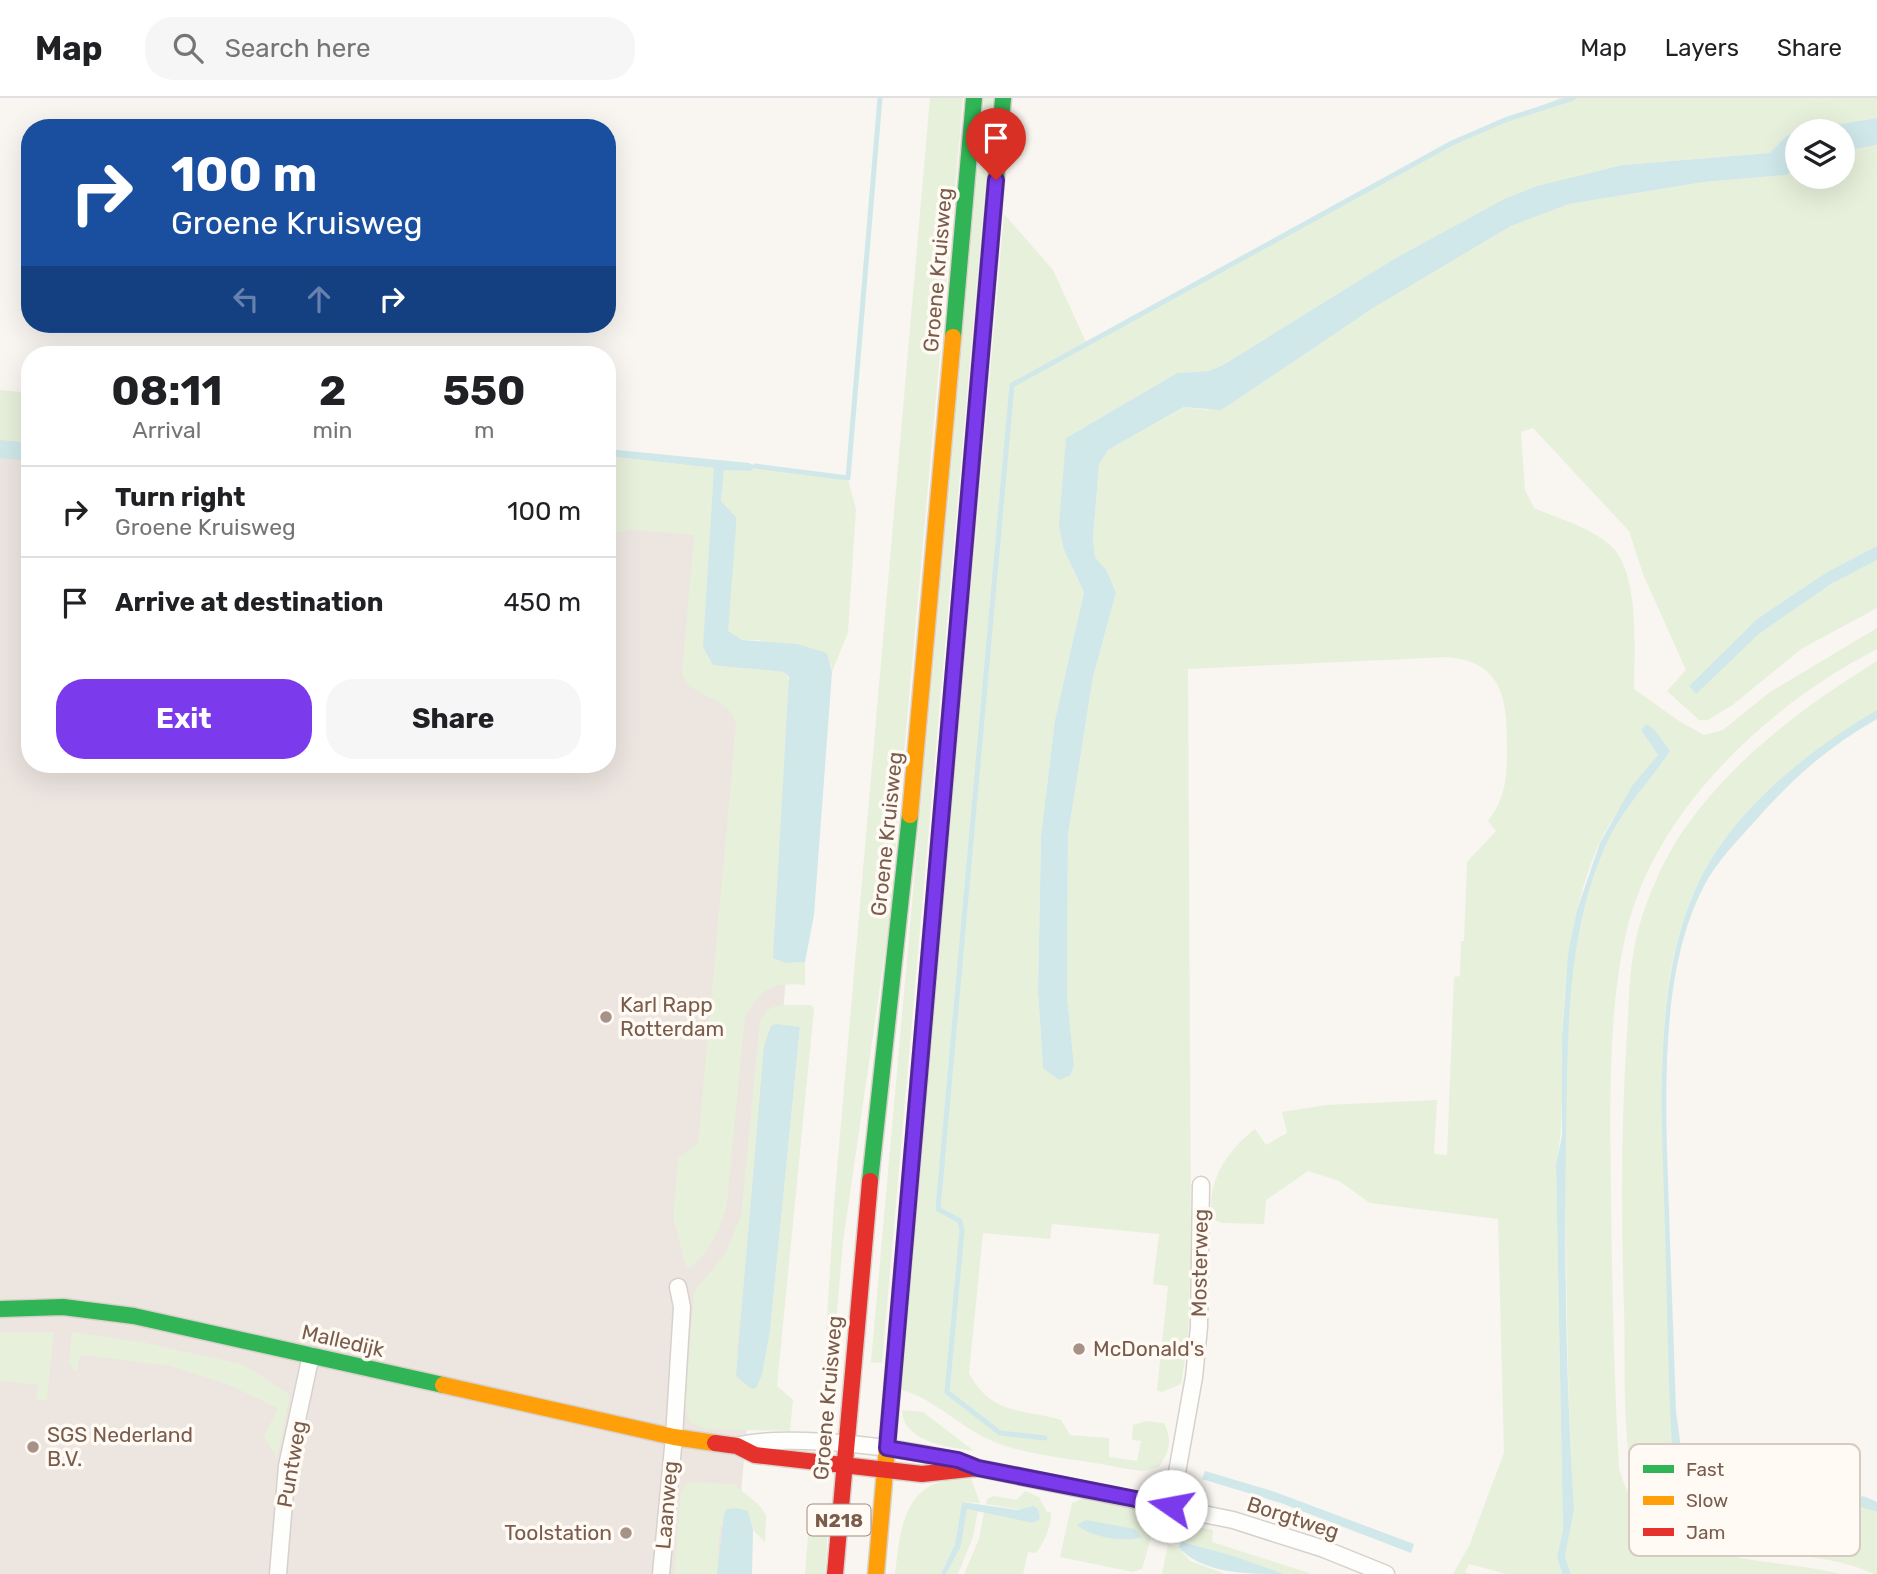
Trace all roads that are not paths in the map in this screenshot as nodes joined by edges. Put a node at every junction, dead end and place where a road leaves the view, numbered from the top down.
1 (974, 98) edge
2 (1003, 98) edge
3 (1201, 1185) dead end
4 (678, 1287) dead end
5 (0, 1309) edge
6 (311, 1355) junction
7 (674, 1437) junction
8 (845, 1445) junction
9 (737, 1446) junction
10 (887, 1448) junction
11 (843, 1466) junction
12 (978, 1468) junction
13 (885, 1470) junction
14 (1171, 1506) junction
15 (278, 1574) edge
16 (661, 1574) edge
17 (835, 1574) edge
18 (876, 1574) edge
19 (1386, 1574) edge

1 - 8 main road, Groene Kruisweg / N218
2 - 10 main road, N218
3 - 14 street, Mosterweg
4 - 7 street
5 - 6 main road, Malledijk
6 - 7 main road, Malledijk
6 - 15 street, Puntweg
7 - 9 main road, Malledijk
7 - 16 street, Laanweg
8 - 9 street, Malledijk
8 - 10 street, Malledijk
8 - 11 main road, Groene Kruisweg / N218
9 - 11 main road, Malledijk
10 - 12 street, Borgtweg
10 - 13 main road, N218
11 - 13 main road, Malledijk
11 - 17 main road, Groene Kruisweg / N218
12 - 13 main road, Borgtweg
12 - 14 street, Borgtweg
13 - 18 main road, N218
14 - 19 street, Borgtweg

